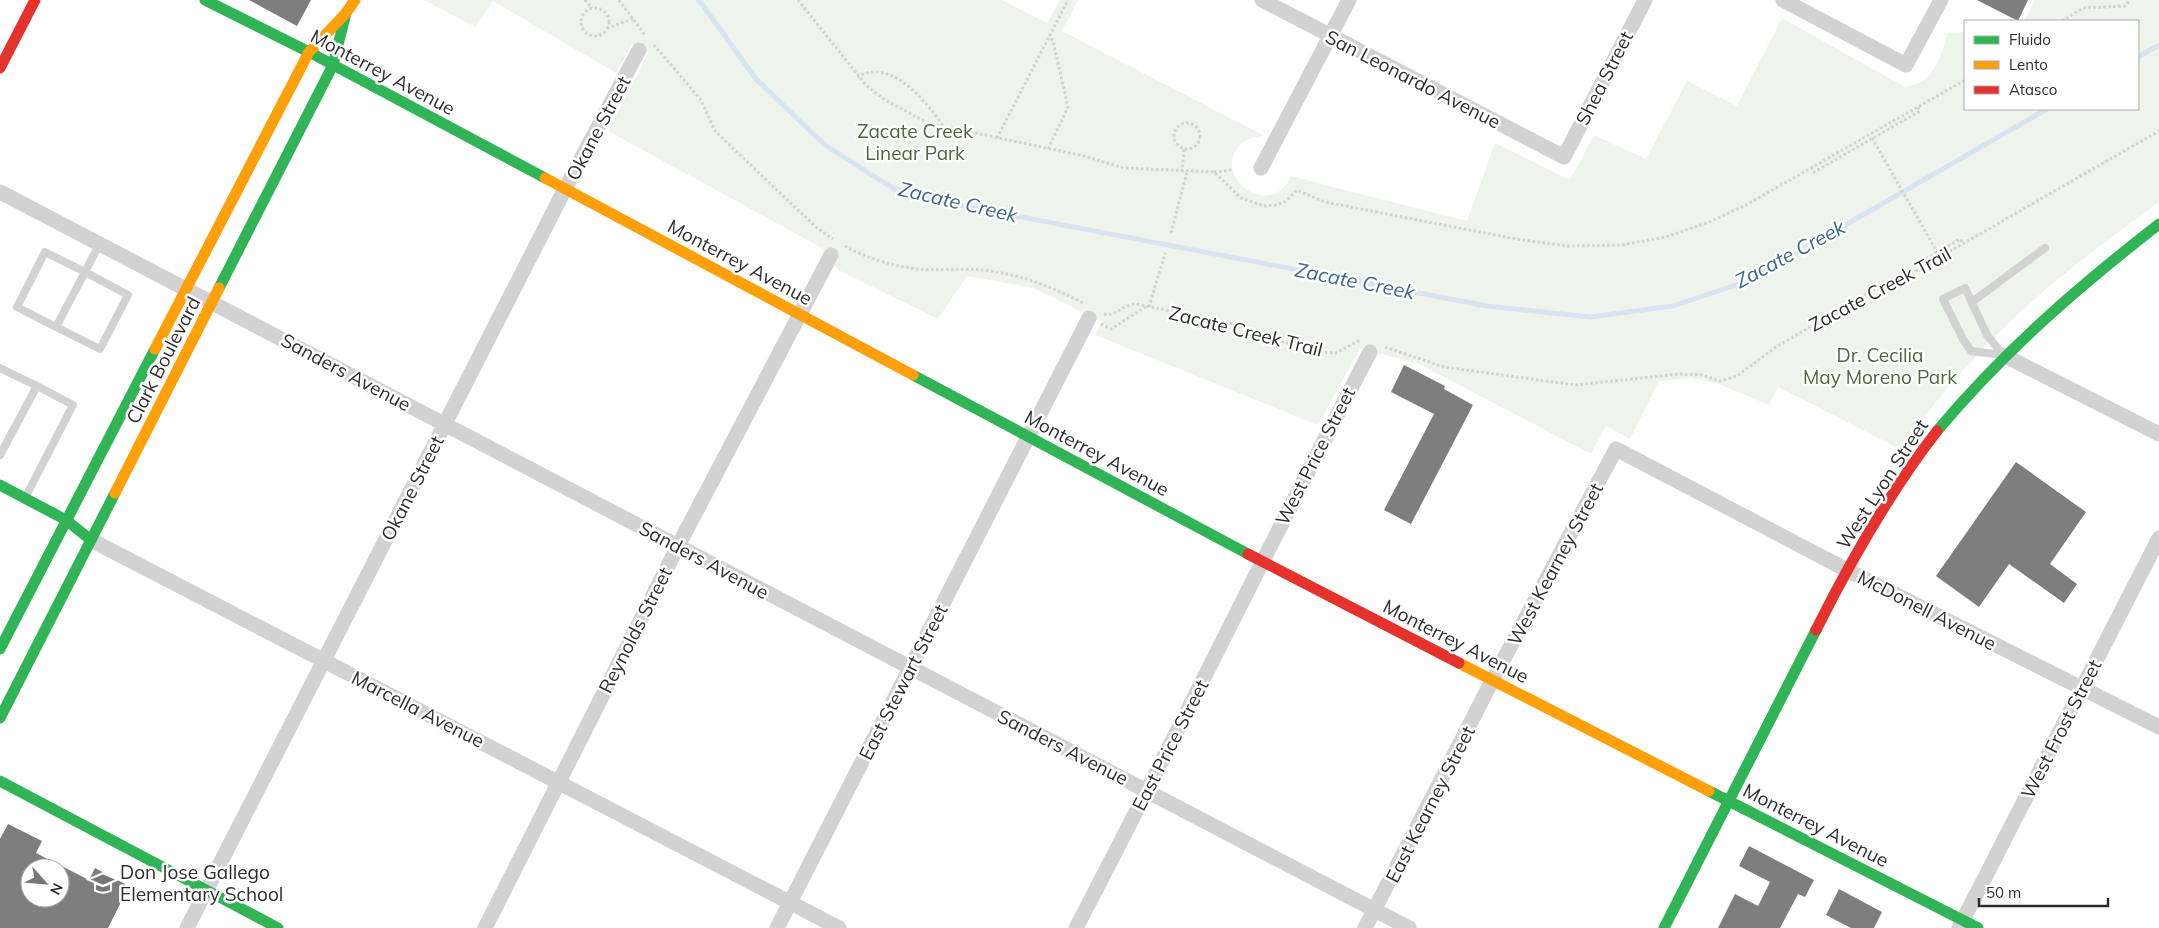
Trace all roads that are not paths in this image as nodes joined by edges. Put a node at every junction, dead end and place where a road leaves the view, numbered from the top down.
1 (35, 0) edge
2 (205, 0) edge
3 (355, 0) edge
4 (1262, 0) edge
5 (1349, 0) edge
6 (1645, 0) edge
7 (1783, 0) edge
8 (1941, 0) edge
9 (346, 13) junction
10 (1330, 36) junction
11 (646, 43) road end
12 (309, 52) junction
13 (334, 65) junction
14 (0, 68) edge
15 (1564, 157) joint
16 (1261, 168) dead end
17 (565, 189) junction
18 (0, 192) edge
19 (2159, 224) edge
20 (100, 243) junction
21 (833, 248) road end
22 (2045, 248) dead end
23 (85, 272) junction
24 (188, 288) junction
25 (212, 301) junction
26 (1972, 302) junction
27 (1092, 312) road end
28 (801, 313) junction
29 (56, 327) junction
30 (1371, 346) road end
31 (2003, 355) junction
32 (0, 368) edge
33 (37, 386) junction
34 (445, 425) junction
35 (2159, 434) edge
36 (1028, 437) junction
37 (1616, 449) joint
38 (0, 456) edge
39 (0, 485) edge
40 (25, 498) junction
41 (66, 520) junction
42 (2159, 538) edge
43 (91, 540) junction
44 (678, 546) junction
45 (1261, 561) junction
46 (1847, 570) junction
47 (0, 649) edge
48 (324, 660) junction
49 (910, 668) junction
50 (1493, 679) junction
51 (2081, 688) junction
52 (0, 718) edge
53 (2159, 727) edge
54 (0, 781) edge
55 (559, 782) junction
56 (1148, 791) junction
57 (1729, 800) junction
58 (206, 890) junction
59 (790, 903) junction
60 (1375, 910) junction
61 (1961, 924) edge
62 (187, 928) edge
63 (278, 928) edge
64 (485, 928) edge
65 (777, 928) edge
66 (839, 928) edge
67 (1076, 928) edge
68 (1365, 928) edge
69 (1409, 928) edge
70 (1664, 928) edge
71 (1978, 928) edge

1 - 14 main road
2 - 12 main road, Monterrey Avenue
3 - 9 main road, Clark Boulevard
4 - 10 street, San Leonardo Avenue
5 - 10 street
6 - 15 street, Shea Street
7 - 8 street
9 - 12 main road, Clark Boulevard
9 - 13 main road, Clark Boulevard
10 - 15 street, San Leonardo Avenue
10 - 16 street
11 - 17 street, Okane Street
12 - 13 main road, Monterrey Avenue
12 - 24 main road, Clark Boulevard
13 - 17 main road, Monterrey Avenue
13 - 25 main road, Clark Boulevard
17 - 28 main road, Monterrey Avenue
17 - 34 street, Okane Street
18 - 20 street, Sanders Avenue
19 - 31 main road, West Lyon Street
20 - 23 lane
20 - 24 street, Sanders Avenue
21 - 28 street, Reynolds Street
22 - 26 lane
23 - 29 lane
23 - 29 lane
23 - 29 lane
24 - 25 street, Sanders Avenue
24 - 41 main road, Clark Boulevard
25 - 34 street, Sanders Avenue
25 - 43 main road, Clark Boulevard
26 - 31 lane
26 - 31 lane
27 - 36 street, East Stewart Street
28 - 36 main road, Monterrey Avenue
28 - 44 street, Reynolds Street
30 - 45 street, West Price Street
31 - 35 street
31 - 46 main road, West Lyon Street
32 - 33 lane
33 - 38 lane
33 - 40 lane
34 - 44 street, Sanders Avenue
34 - 48 street, Okane Street
36 - 45 main road, Monterrey Avenue
36 - 49 street, East Stewart Street
37 - 46 street, McDonell Avenue
37 - 50 street, West Kearney Street
39 - 40 main road, Marcella Avenue
40 - 41 main road, Marcella Avenue
41 - 43 main road, Marcella Avenue
41 - 47 main road, Clark Boulevard
42 - 51 street, West Frost Street
43 - 48 street, Marcella Avenue
43 - 52 main road, Clark Boulevard
44 - 49 street, Sanders Avenue
44 - 55 street, Reynolds Street
45 - 50 main road, Monterrey Avenue
45 - 56 street, East Price Street
46 - 51 street, McDonell Avenue
46 - 57 main road, West Lyon Street
48 - 55 street, Marcella Avenue
48 - 58 street, Okane Street
49 - 56 street, Sanders Avenue
49 - 59 street, East Stewart Street
50 - 57 main road, Monterrey Avenue
50 - 60 street, East Kearney Street
51 - 53 street, McDonell Avenue
51 - 61 street, West Frost Street
54 - 58 main road
55 - 59 street, Marcella Avenue
55 - 64 street, Reynolds Street
56 - 60 street, Sanders Avenue
56 - 67 street, East Price Street
57 - 61 main road, Monterrey Avenue
57 - 70 main road, West Lyon Street
58 - 62 street, Okane Street
58 - 63 main road
59 - 65 street, East Stewart Street
59 - 66 street, Marcella Avenue
60 - 68 street, East Kearney Street
60 - 69 street, Sanders Avenue
61 - 71 main road, Monterrey Avenue

